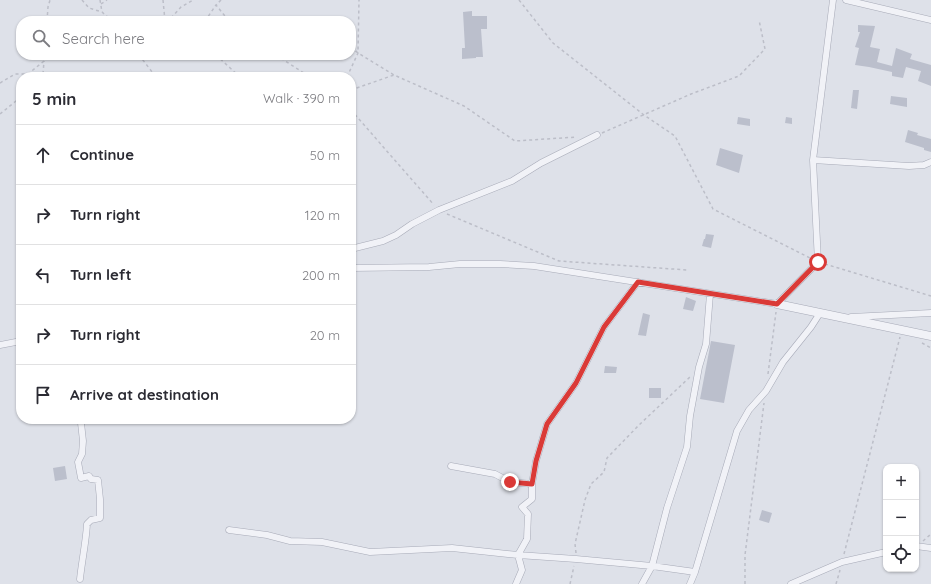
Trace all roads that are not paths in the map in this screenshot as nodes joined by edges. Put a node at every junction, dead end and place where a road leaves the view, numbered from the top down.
1 (833, 0) edge
2 (846, 0) edge
3 (931, 20) edge
4 (597, 136) road end
5 (813, 160) junction
6 (931, 162) edge
7 (356, 248) edge
8 (356, 268) edge
9 (638, 282) junction
10 (710, 294) junction
11 (777, 304) junction
12 (820, 313) junction
13 (931, 313) edge
14 (844, 317) junction
15 (931, 336) edge
16 (16, 342) edge
17 (0, 344) edge
18 (81, 424) edge
19 (451, 466) dead end
20 (532, 484) junction
21 (228, 530) dead end
22 (919, 546) edge
23 (931, 548) edge
24 (883, 553) edge
25 (518, 555) junction
26 (652, 566) junction
27 (695, 572) junction
28 (80, 579) dead end
29 (516, 584) edge
30 (642, 584) edge
31 (690, 584) edge
32 (791, 584) edge

1 - 5 street
2 - 3 street
4 - 7 street
5 - 6 street
5 - 11 street
8 - 9 street
9 - 10 street
9 - 20 street
10 - 11 street
10 - 26 street
11 - 12 street
12 - 14 street
12 - 27 street
13 - 14 street
14 - 15 street
16 - 17 street
18 - 28 street
19 - 20 street
20 - 25 street
21 - 25 street
22 - 23 street
24 - 32 street
25 - 26 street
25 - 29 street
26 - 27 street
26 - 30 street
27 - 31 street

